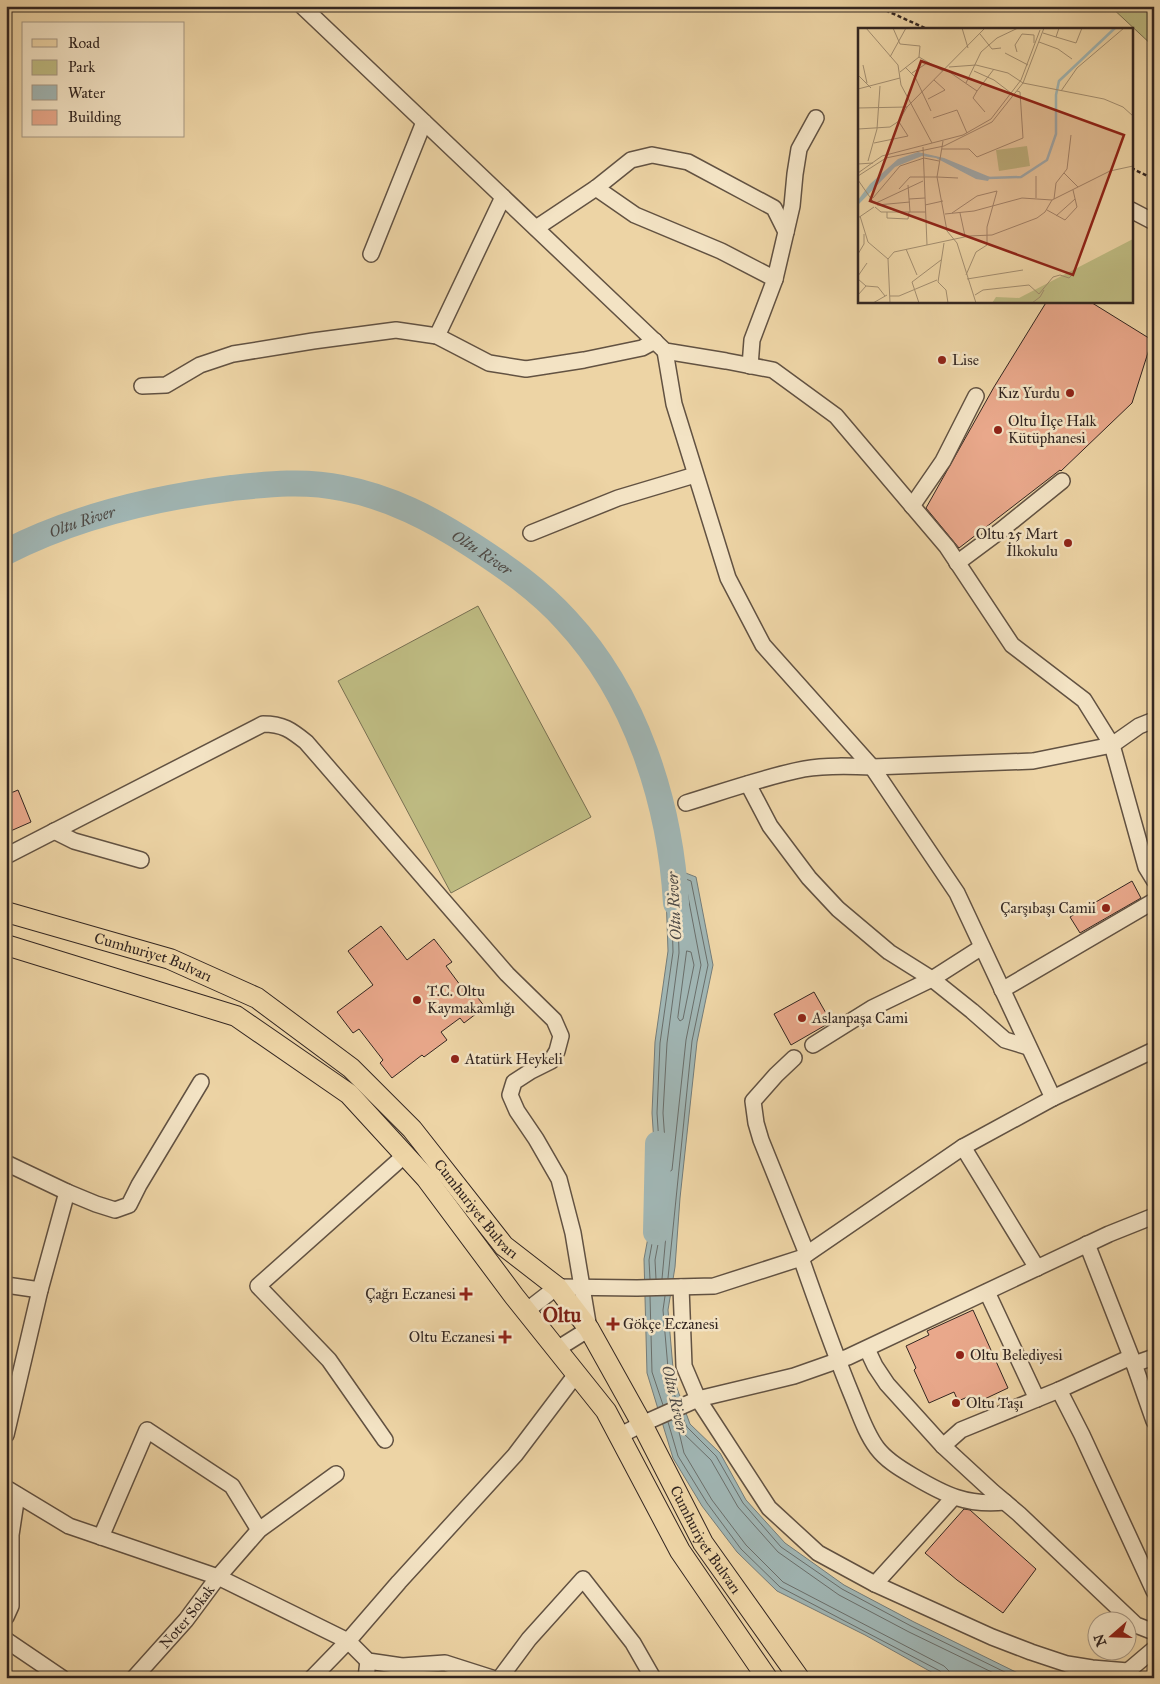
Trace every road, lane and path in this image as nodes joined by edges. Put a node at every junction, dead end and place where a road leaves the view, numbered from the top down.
1 (302, 6) edge
2 (881, 6) edge
3 (925, 28) edge
4 (816, 118) dead end
5 (424, 122) junction
6 (1132, 168) edge
7 (1154, 179) edge
8 (596, 188) junction
9 (503, 198) junction
10 (1132, 211) edge
11 (1154, 222) edge
12 (536, 228) junction
13 (786, 232) junction
14 (372, 254) dead end
15 (775, 278) junction
16 (437, 336) junction
17 (660, 346) junction
18 (750, 366) junction
19 (142, 386) dead end
20 (976, 396) dead end
21 (695, 475) junction
22 (1062, 481) dead end
23 (912, 506) junction
24 (531, 533) dead end
25 (957, 563) junction
26 (1154, 720) edge
27 (1112, 745) junction
28 (872, 767) junction
29 (748, 784) junction
30 (686, 803) dead end
31 (54, 831) junction
32 (6, 856) edge
33 (141, 860) dead end
34 (1154, 880) edge
35 (1154, 902) edge
36 (6, 912) edge
37 (6, 945) edge
38 (982, 947) junction
39 (932, 979) junction
40 (1002, 990) junction
41 (813, 1045) dead end
42 (1028, 1047) junction
43 (1154, 1050) edge
44 (794, 1058) dead end
45 (201, 1082) dead end
46 (1052, 1098) junction
47 (963, 1147) junction
48 (405, 1155) junction
49 (6, 1163) edge
50 (66, 1192) junction
51 (1154, 1216) edge
52 (1087, 1244) junction
53 (804, 1256) junction
54 (1037, 1268) junction
55 (6, 1284) edge
56 (557, 1287) junction
57 (583, 1287) junction
58 (681, 1287) junction
59 (40, 1290) junction
60 (988, 1292) junction
61 (526, 1311) junction
62 (589, 1329) junction
63 (557, 1349) junction
64 (866, 1349) junction
65 (1154, 1357) edge
66 (1133, 1360) junction
67 (838, 1361) junction
68 (576, 1373) junction
69 (1059, 1390) junction
70 (698, 1399) junction
71 (1037, 1399) junction
72 (650, 1420) junction
73 (1154, 1421) edge
74 (6, 1435) edge
75 (619, 1436) junction
76 (385, 1440) dead end
77 (943, 1446) junction
78 (336, 1474) dead end
79 (12, 1491) edge
80 (953, 1498) junction
81 (1005, 1502) junction
82 (259, 1530) junction
83 (101, 1537) junction
84 (218, 1577) junction
85 (875, 1584) junction
86 (1154, 1591) edge
87 (6, 1617) edge
88 (1154, 1632) edge
89 (6, 1640) edge
90 (348, 1641) junction
91 (1154, 1649) edge
92 (368, 1661) junction
93 (1126, 1674) edge
94 (62, 1678) edge
95 (134, 1678) edge
96 (312, 1678) edge
97 (366, 1678) edge
98 (492, 1678) edge
99 (500, 1678) edge
100 (653, 1678) edge
101 (767, 1678) edge
102 (799, 1678) edge

1 - 5 street
2 - 3 path
4 - 13 street
5 - 9 street
5 - 14 street
6 - 7 path
8 - 12 street
8 - 13 street
8 - 15 street
9 - 12 street
9 - 16 street
10 - 11 street
12 - 17 street
13 - 15 street
15 - 18 street
16 - 17 street
16 - 19 street
17 - 18 street
17 - 21 street
18 - 23 street
20 - 23 street
21 - 24 street
21 - 28 street
22 - 25 street
23 - 25 street
25 - 27 street
26 - 27 street
27 - 28 street
27 - 34 street
28 - 29 street
28 - 38 street
29 - 30 street
29 - 39 street
31 - 32 street
31 - 33 street
31 - 57 street
35 - 40 street
36 - 56 main road, Cumhuriyet Bulvarı
37 - 48 main road, Cumhuriyet Bulvarı
38 - 39 street
38 - 40 street
39 - 41 street
39 - 42 street
40 - 42 street
42 - 46 street
43 - 46 street
44 - 53 street
45 - 50 street
46 - 47 street
47 - 53 street
47 - 54 street
48 - 61 main road, Cumhuriyet Bulvarı
48 - 76 street
49 - 50 street
50 - 59 street
51 - 52 street
52 - 54 street
52 - 66 street
53 - 58 street
53 - 67 street
54 - 60 street
55 - 59 street
56 - 57 street
56 - 61 street
56 - 62 main road, Cumhuriyet Bulvarı
57 - 58 street
57 - 62 street
58 - 70 street
59 - 74 street
60 - 64 street
60 - 71 street
61 - 63 main road, Cumhuriyet Bulvarı
62 - 63 street
62 - 72 main road, Cumhuriyet Bulvarı
63 - 68 main road, Cumhuriyet Bulvarı
64 - 67 street
64 - 77 street
65 - 66 street
66 - 69 street
66 - 73 street
67 - 70 street
67 - 80 street
68 - 75 main road, Cumhuriyet Bulvarı
68 - 90 street
69 - 71 street
69 - 86 street
70 - 72 street
70 - 85 street
71 - 77 street
72 - 75 street
72 - 102 main road, Cumhuriyet Bulvarı
75 - 101 main road, Cumhuriyet Bulvarı
77 - 81 street
78 - 82 street, Noter Sokak
79 - 83 street
79 - 87 street
80 - 81 street
80 - 85 street
81 - 88 street
82 - 83 street
82 - 84 street, Noter Sokak
83 - 84 street
84 - 90 street
84 - 95 street, Noter Sokak
85 - 93 street
89 - 94 street
90 - 92 street
90 - 96 street
91 - 93 street
92 - 97 street
92 - 98 street
99 - 100 street

